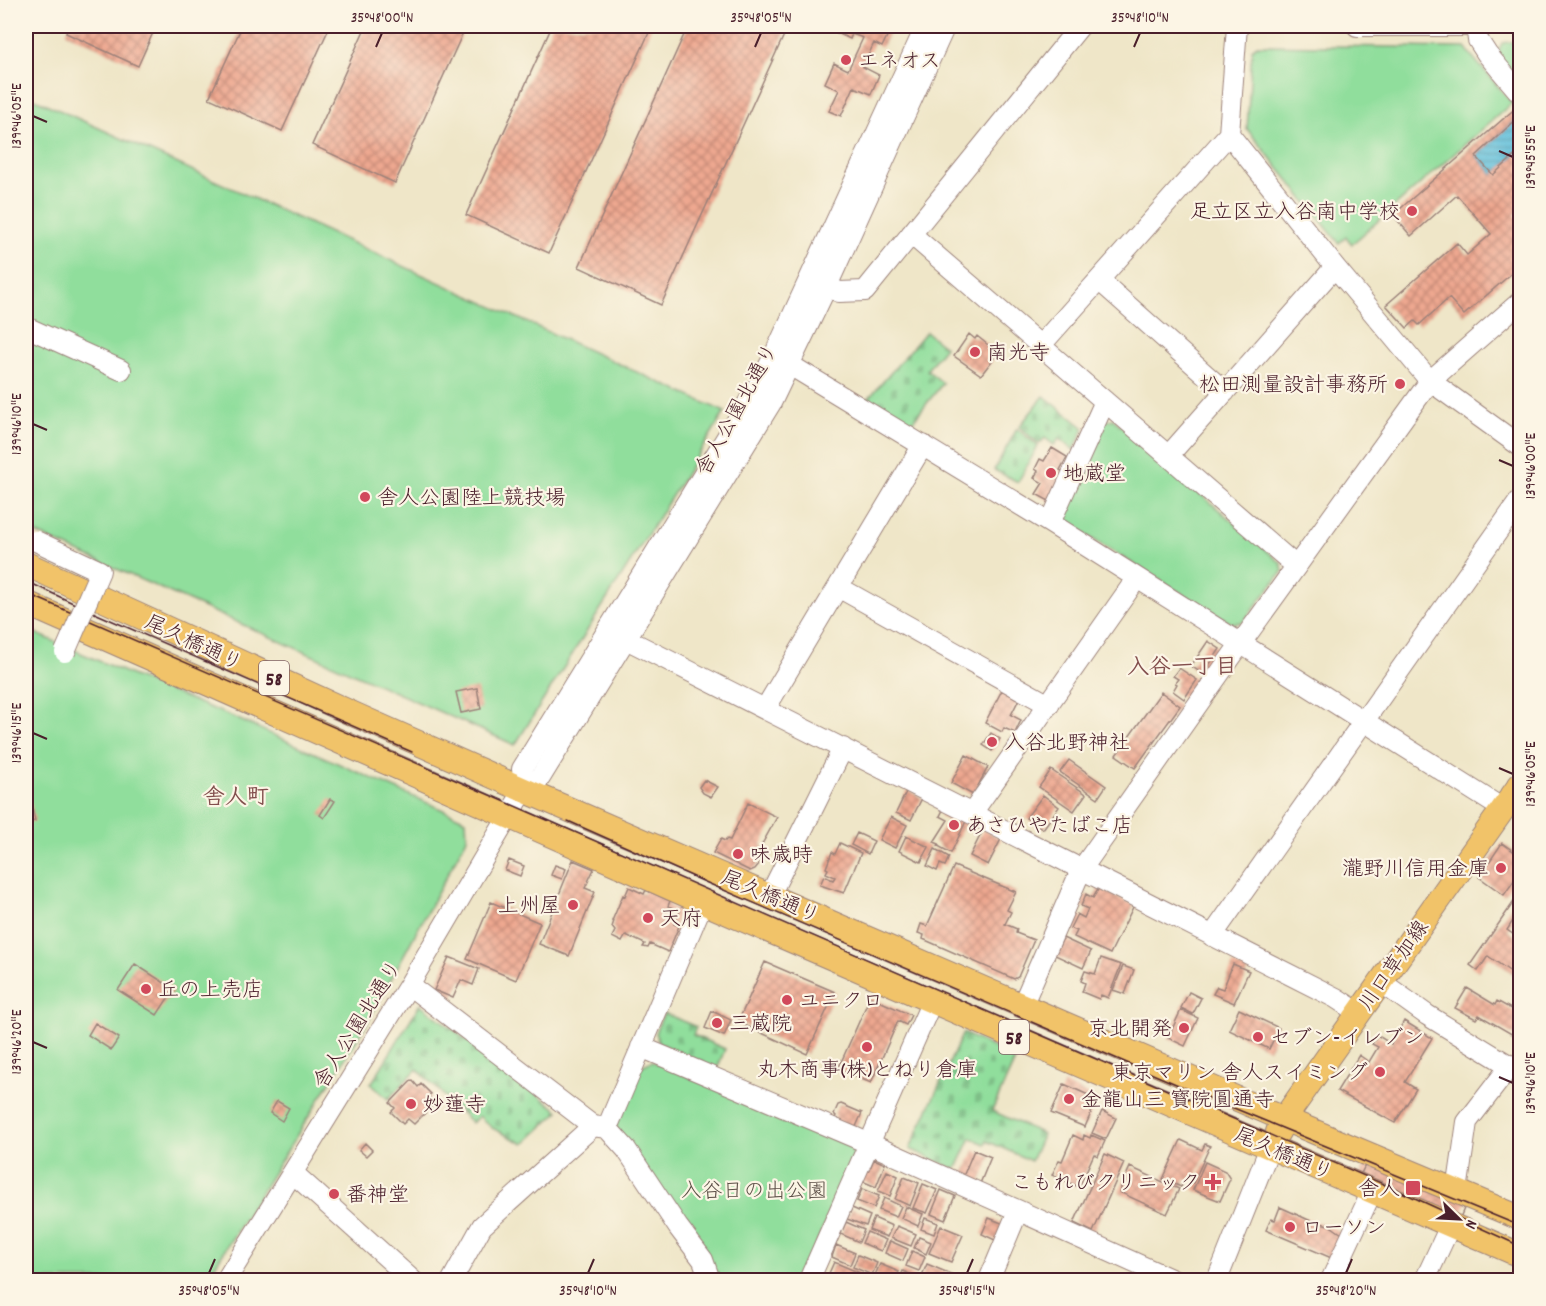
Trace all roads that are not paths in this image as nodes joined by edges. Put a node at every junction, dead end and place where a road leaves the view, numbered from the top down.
1 (926, 26) edge
2 (945, 26) edge
3 (1080, 26) edge
4 (1237, 26) edge
5 (1357, 26) edge
6 (1478, 26) edge
7 (1521, 93) edge
8 (1229, 135) junction
9 (911, 234) junction
10 (1335, 267) junction
11 (1099, 280) junction
12 (827, 286) junction
13 (1521, 302) edge
14 (26, 327) edge
15 (1040, 346) junction
16 (790, 365) junction
17 (121, 370) dead end
18 (1430, 381) junction
19 (1225, 392) junction
20 (1105, 401) junction
21 (922, 445) junction
22 (1521, 446) edge
23 (1169, 455) junction
24 (1521, 500) edge
25 (1050, 523) junction
26 (36, 541) dead end
27 (26, 564) edge
28 (1296, 566) junction
29 (1137, 578) junction
30 (838, 587) junction
31 (26, 603) edge
32 (626, 639) junction
33 (1241, 643) junction
34 (65, 652) dead end
35 (1049, 705) junction
36 (765, 709) junction
37 (1364, 720) junction
38 (843, 748) junction
39 (1521, 785) edge
40 (524, 790) junction
41 (1503, 809) junction
42 (972, 813) junction
43 (509, 816) junction
44 (1081, 870) junction
45 (770, 895) junction
46 (703, 902) junction
47 (1212, 936) junction
48 (1381, 982) junction
49 (409, 985) junction
50 (932, 1001) junction
51 (1022, 1006) junction
52 (1359, 1013) junction
53 (641, 1047) junction
54 (1516, 1068) edge
55 (1284, 1119) junction
56 (600, 1127) junction
57 (868, 1143) junction
58 (1270, 1147) junction
59 (293, 1173) junction
60 (1457, 1191) junction
61 (1367, 1202) dead end
62 (1018, 1211) junction
63 (1521, 1218) edge
64 (1450, 1226) junction
65 (1521, 1255) edge
66 (226, 1281) edge
67 (412, 1281) edge
68 (452, 1281) edge
69 (710, 1281) edge
70 (809, 1281) edge
71 (989, 1281) edge
72 (1173, 1281) edge
73 (1217, 1281) edge
74 (1331, 1281) edge
75 (1425, 1281) edge

1 - 40 street, 舎人公園北通り
2 - 12 street, 舎人公園北通り
3 - 9 street
4 - 8 street
5 - 6 street
6 - 7 street
8 - 10 street
8 - 11 street
9 - 12 street
9 - 15 street
10 - 18 street
10 - 19 street
11 - 15 street
11 - 19 street
12 - 16 street, 舎人公園北通り
13 - 18 street
14 - 17 street
15 - 20 street
16 - 21 street
16 - 32 street, 舎人公園北通り
18 - 22 street
18 - 28 street
19 - 23 street
20 - 23 street
20 - 25 street
21 - 25 street
21 - 30 street
23 - 28 street
24 - 37 street
25 - 29 street
26 - 34 street, bridge
27 - 40 main road, 尾久橋通り / 58
28 - 33 street
29 - 33 street
29 - 35 street
30 - 35 street
30 - 36 street
31 - 43 main road, 尾久橋通り / 58
32 - 36 street
32 - 40 street, 舎人公園北通り
33 - 37 street
33 - 44 street
35 - 42 street
36 - 38 street
37 - 41 street
37 - 47 street
38 - 42 street
38 - 45 street
39 - 41 main road, 川口草加線
40 - 43 street, 舎人公園北通り
40 - 45 main road, 尾久橋通り / 58
41 - 48 main road, 川口草加線
42 - 44 street
43 - 46 main road, 尾久橋通り / 58
43 - 49 street, 舎人公園北通り
44 - 47 street
44 - 51 street
45 - 51 main road, 尾久橋通り / 58
46 - 50 main road, 尾久橋通り / 58
46 - 53 street
47 - 52 street
48 - 52 main road, 川口草加線
48 - 54 street
49 - 56 street
49 - 59 street, 舎人公園北通り
50 - 57 street
50 - 58 main road, 尾久橋通り / 58
51 - 55 main road, 尾久橋通り / 58
52 - 55 main road, 川口草加線
53 - 56 street
53 - 57 street
54 - 60 street
55 - 58 main road, 川口草加線
55 - 60 main road, 尾久橋通り / 58
56 - 68 street
56 - 69 street
57 - 62 street
57 - 70 street
58 - 64 main road, 尾久橋通り / 58
58 - 73 street
59 - 66 street, 舎人公園北通り
59 - 67 street
60 - 63 main road, 尾久橋通り / 58
61 - 74 street
62 - 71 street
62 - 72 street
64 - 65 main road, 尾久橋通り / 58
64 - 75 street

